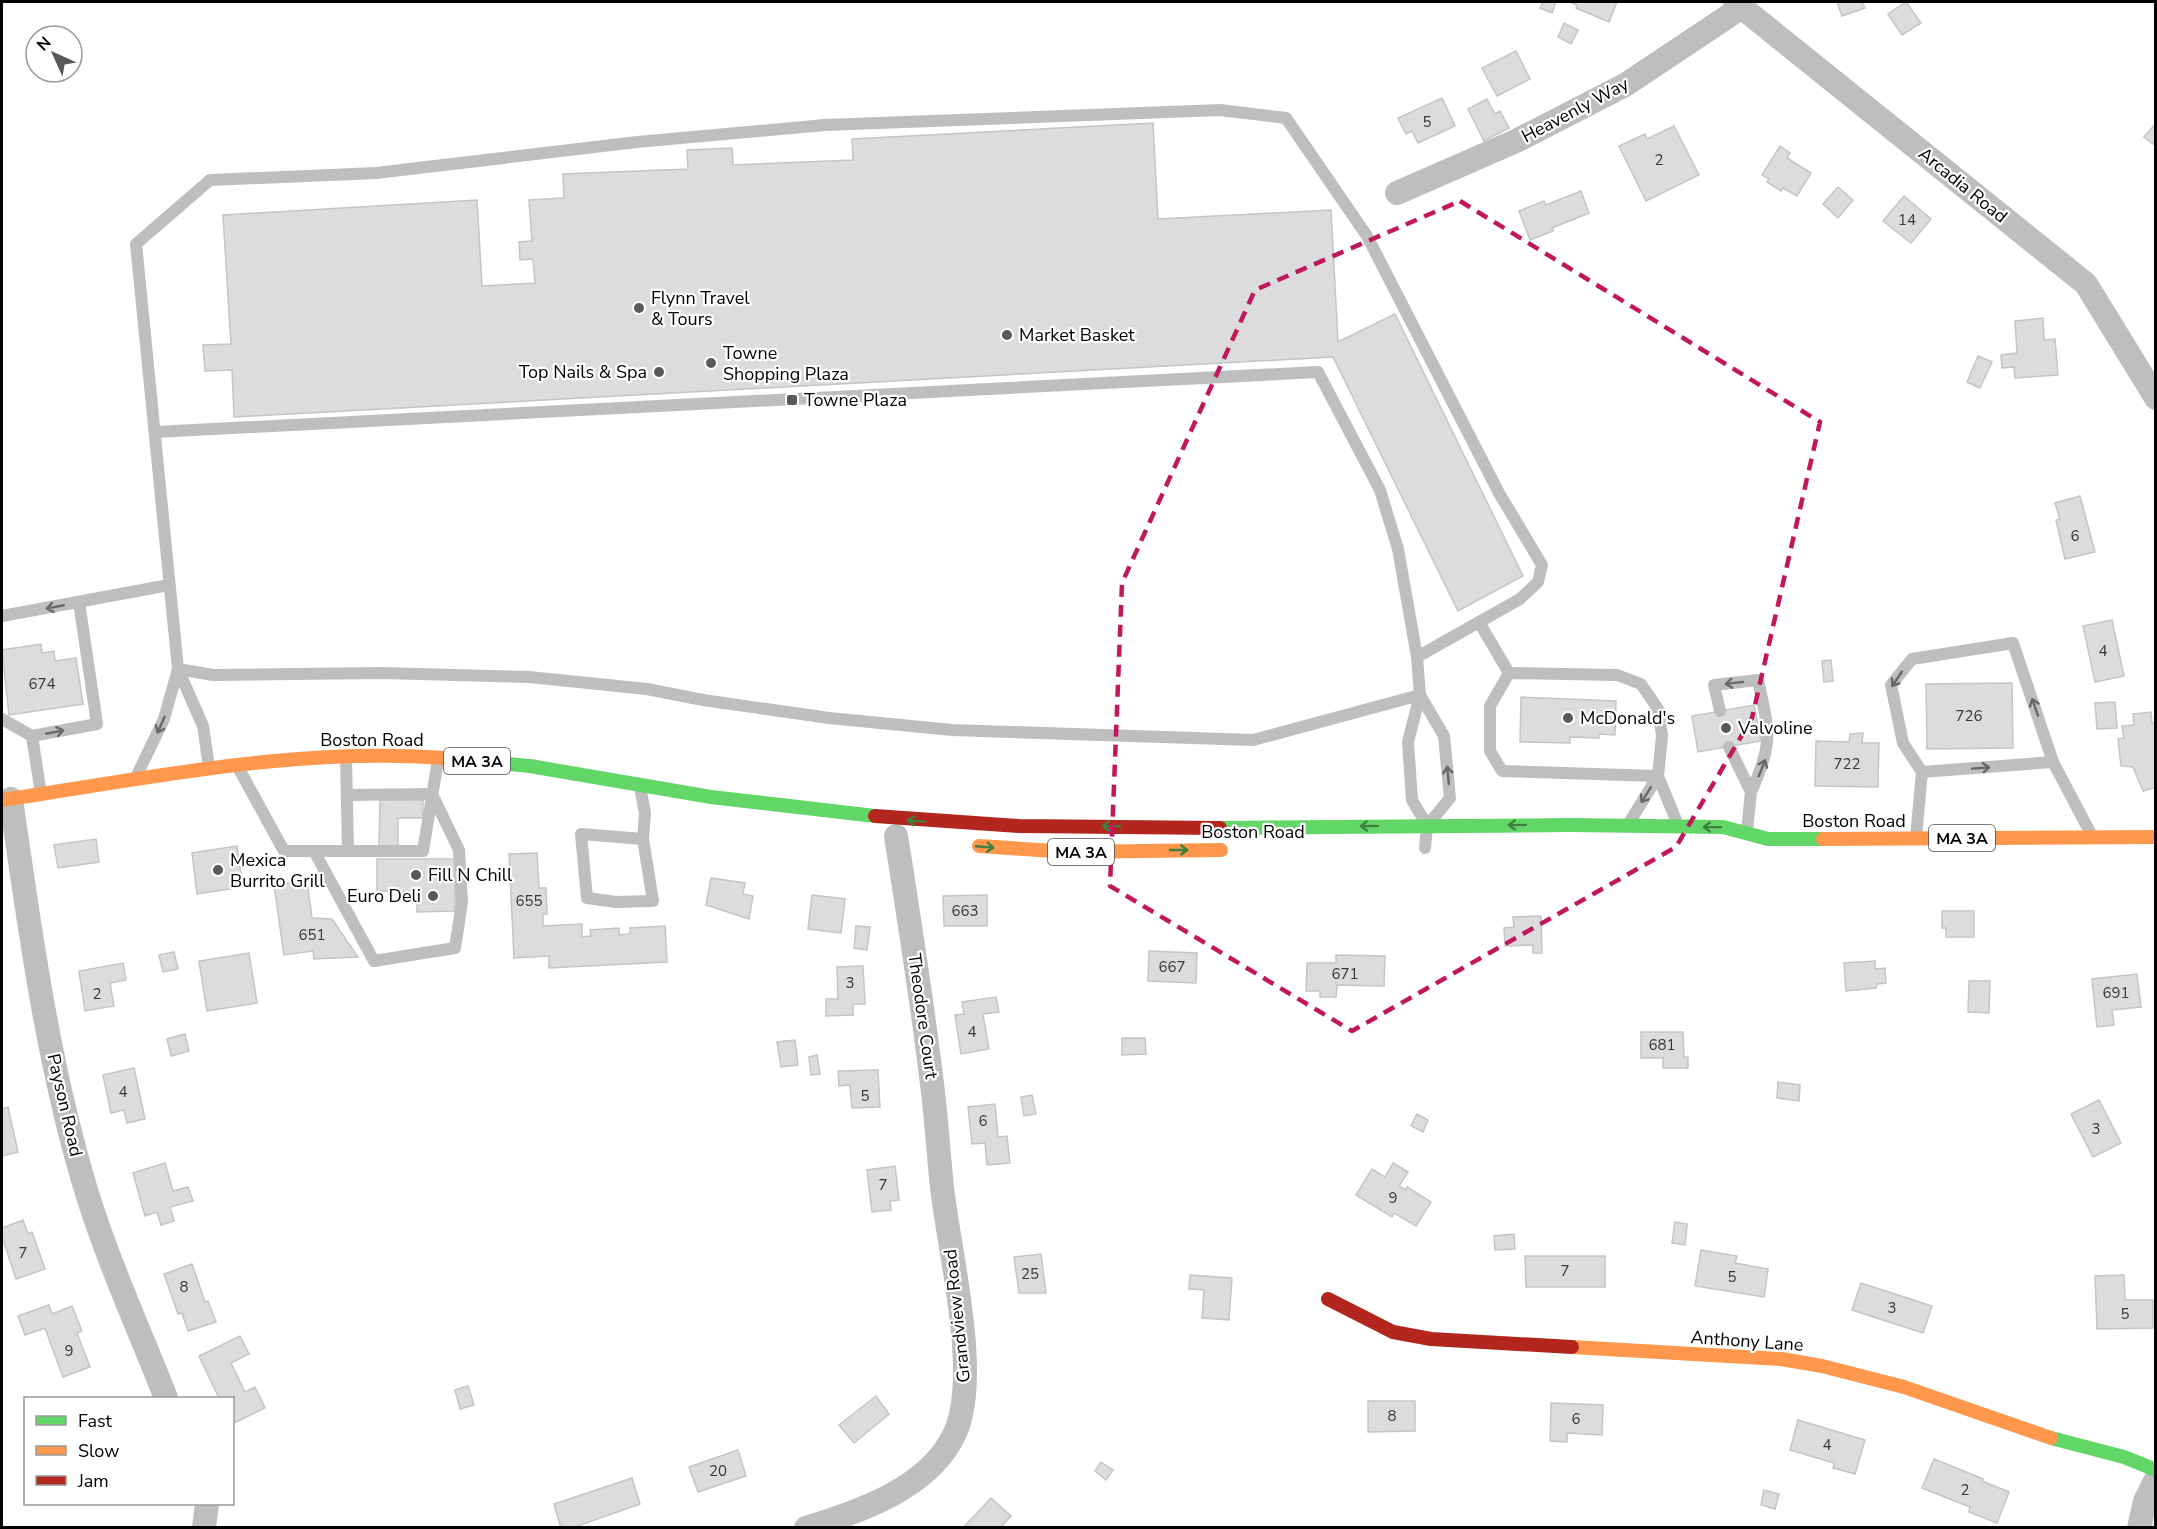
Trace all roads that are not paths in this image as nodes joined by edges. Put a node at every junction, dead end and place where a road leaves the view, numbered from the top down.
1 (1740, 3) edge
2 (1397, 193) dead end
3 (2156, 398) edge
4 (155, 432) junction
5 (170, 585) junction
6 (79, 602) junction
7 (2, 616) edge
8 (1479, 622) junction
9 (1417, 657) junction
10 (178, 669) junction
11 (1509, 673) junction
12 (1420, 695) junction
13 (1720, 711) dead end
14 (2, 718) edge
15 (32, 736) junction
16 (1729, 747) dead end
17 (346, 756) junction
18 (438, 758) junction
19 (2053, 762) junction
20 (237, 765) junction
21 (209, 769) junction
22 (1922, 772) junction
23 (1658, 776) junction
24 (135, 779) junction
25 (639, 783) junction
26 (1751, 792) junction
27 (41, 794) junction
28 (432, 794) junction
29 (347, 795) junction
30 (6, 800) edge
31 (742, 800) junction
32 (1627, 825) junction
33 (835, 826) dead end
34 (1427, 826) junction
35 (1678, 826) junction
36 (1747, 832) junction
37 (896, 836) dead end
38 (2156, 837) edge
39 (1916, 838) junction
40 (2093, 838) junction
41 (643, 839) junction
42 (1768, 839) junction
43 (961, 844) dead end
44 (1746, 847) dead end
45 (1425, 848) dead end
46 (314, 851) junction
47 (348, 851) junction
48 (1241, 851) dead end
49 (943, 1197) joint
50 (1328, 1299) dead end
51 (166, 1397) edge
52 (2156, 1470) edge
53 (2156, 1479) edge
54 (207, 1505) edge
55 (204, 1527) edge
56 (806, 1527) edge
57 (2139, 1527) edge

1 - 2 street, Heavenly Way
1 - 3 street, Arcadia Road
4 - 5 lane
4 - 8 lane
4 - 9 lane
5 - 6 lane
5 - 10 lane
6 -> 7 lane
15 -> 6 lane
8 - 9 lane
8 - 11 lane
9 - 12 lane
10 - 12 lane
10 - 21 lane
10 -> 24 lane
11 - 23 lane
11 - 23 lane
12 - 34 lane
34 -> 12 lane
26 -> 13 lane
14 - 15 lane
15 - 27 lane
16 - 26 lane
17 - 18 main road, Boston Road / MA 3A
17 - 20 main road, Boston Road / MA 3A
17 - 29 lane
18 - 25 main road, Boston Road / MA 3A
18 - 28 lane
22 -> 19 lane
19 -> 22 lane
19 - 40 lane
20 - 21 main road, Boston Road / MA 3A
20 - 46 lane
21 - 24 main road, Boston Road / MA 3A
22 - 39 lane
23 -> 32 lane
23 - 35 lane
24 - 27 main road, Boston Road / MA 3A
25 - 31 main road, Boston Road / MA 3A
25 - 41 lane
26 - 36 lane
27 - 30 main road, Boston Road / MA 3A
28 - 29 lane
28 - 46 lane
28 - 47 lane
29 - 47 lane
30 - 51 street, Payson Road
31 - 33 main road, Boston Road / MA 3A
34 -> 31 main road, Boston Road / MA 3A
32 -> 34 main road, Boston Road / MA 3A
32 - 35 main road, Boston Road / MA 3A
34 - 45 lane
36 -> 35 main road, Boston Road / MA 3A
36 - 42 main road, Boston Road / MA 3A
37 - 49 street, Theodore Court
38 - 40 main road, Boston Road / MA 3A
39 - 40 main road, Boston Road / MA 3A
39 - 42 main road, Boston Road / MA 3A
41 - 41 lane
42 - 44 main road, Boston Road / MA 3A
43 -> 48 main road, Boston Road / MA 3A
46 - 47 lane
49 - 56 street, Grandview Road
50 - 52 main road, Anthony Lane
53 - 57 street
54 - 55 street

